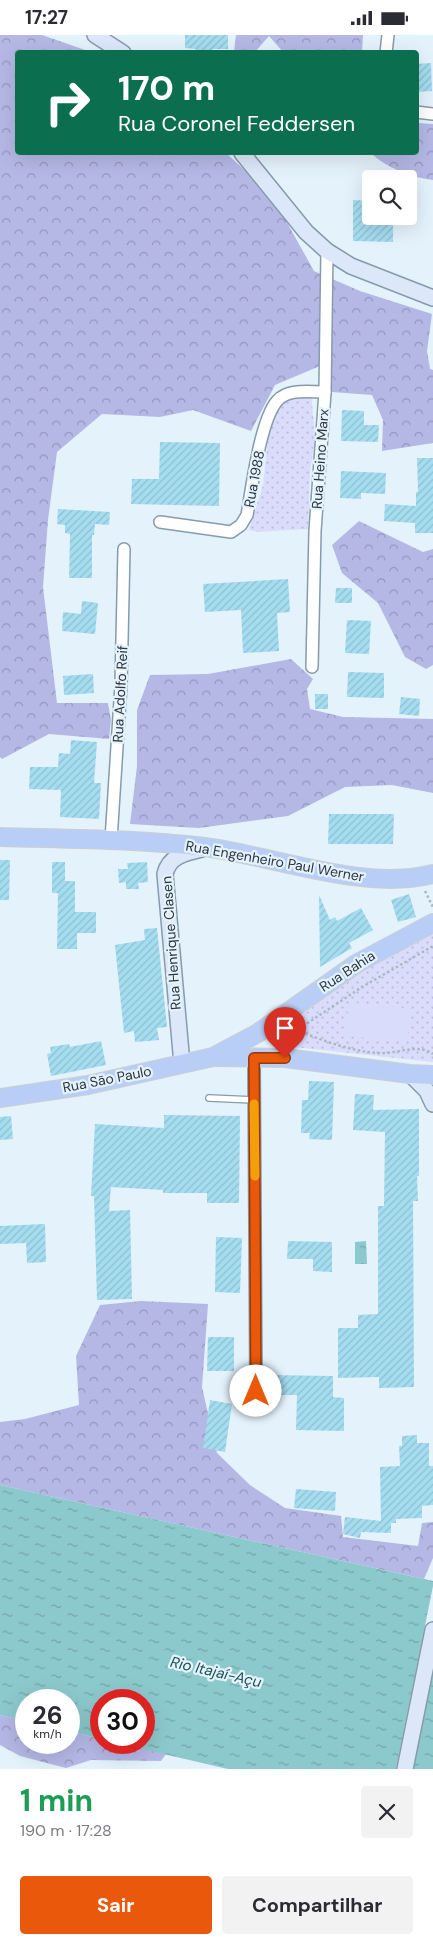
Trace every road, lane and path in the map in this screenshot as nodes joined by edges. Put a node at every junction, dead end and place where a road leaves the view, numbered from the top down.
1 (95, 35) edge
2 (388, 35) edge
3 (118, 50) edge
4 (386, 50) edge
5 (419, 112) edge
6 (433, 114) edge
7 (244, 155) edge
8 (326, 251) junction
9 (433, 298) edge
10 (325, 392) junction
11 (160, 522) dead end
12 (124, 549) dead end
13 (312, 667) dead end
14 (0, 837) edge
15 (111, 840) junction
16 (206, 848) junction
17 (432, 875) edge
18 (433, 923) edge
19 (433, 945) edge
20 (296, 1030) junction
21 (282, 1040) dead end
22 (433, 1054) edge
23 (213, 1057) junction
24 (254, 1058) junction
25 (182, 1064) junction
26 (410, 1074) junction
27 (433, 1075) edge
28 (0, 1098) edge
29 (208, 1098) dead end
30 (254, 1100) junction
31 (433, 1105) edge
32 (256, 1391) dead end
33 (433, 1630) edge
34 (405, 1769) edge

1 - 3 street
2 - 4 street
5 - 6 street
7 - 8 street
8 - 9 street
8 - 10 street, Rua Heino Marx
10 - 11 street, Rua 1988
10 - 13 street, Rua Heino Marx
12 - 15 street, Rua Adolfo Reif
14 - 15 main road, Rua Engenheiro Paul Werner
15 - 16 main road, Rua Engenheiro Paul Werner
16 - 17 main road, Rua Engenheiro Paul Werner
16 - 25 street, Rua Henrique Clasen
18 - 23 main road, Rua Bahia
19 - 20 path
20 - 21 path
20 - 22 path
23 - 24 main road
23 - 25 main road, Rua São Paulo
24 - 26 main road
24 - 30 street
25 - 28 main road, Rua São Paulo
26 - 27 main road
26 - 31 street
29 - 30 lane
30 - 32 street
33 - 34 street

